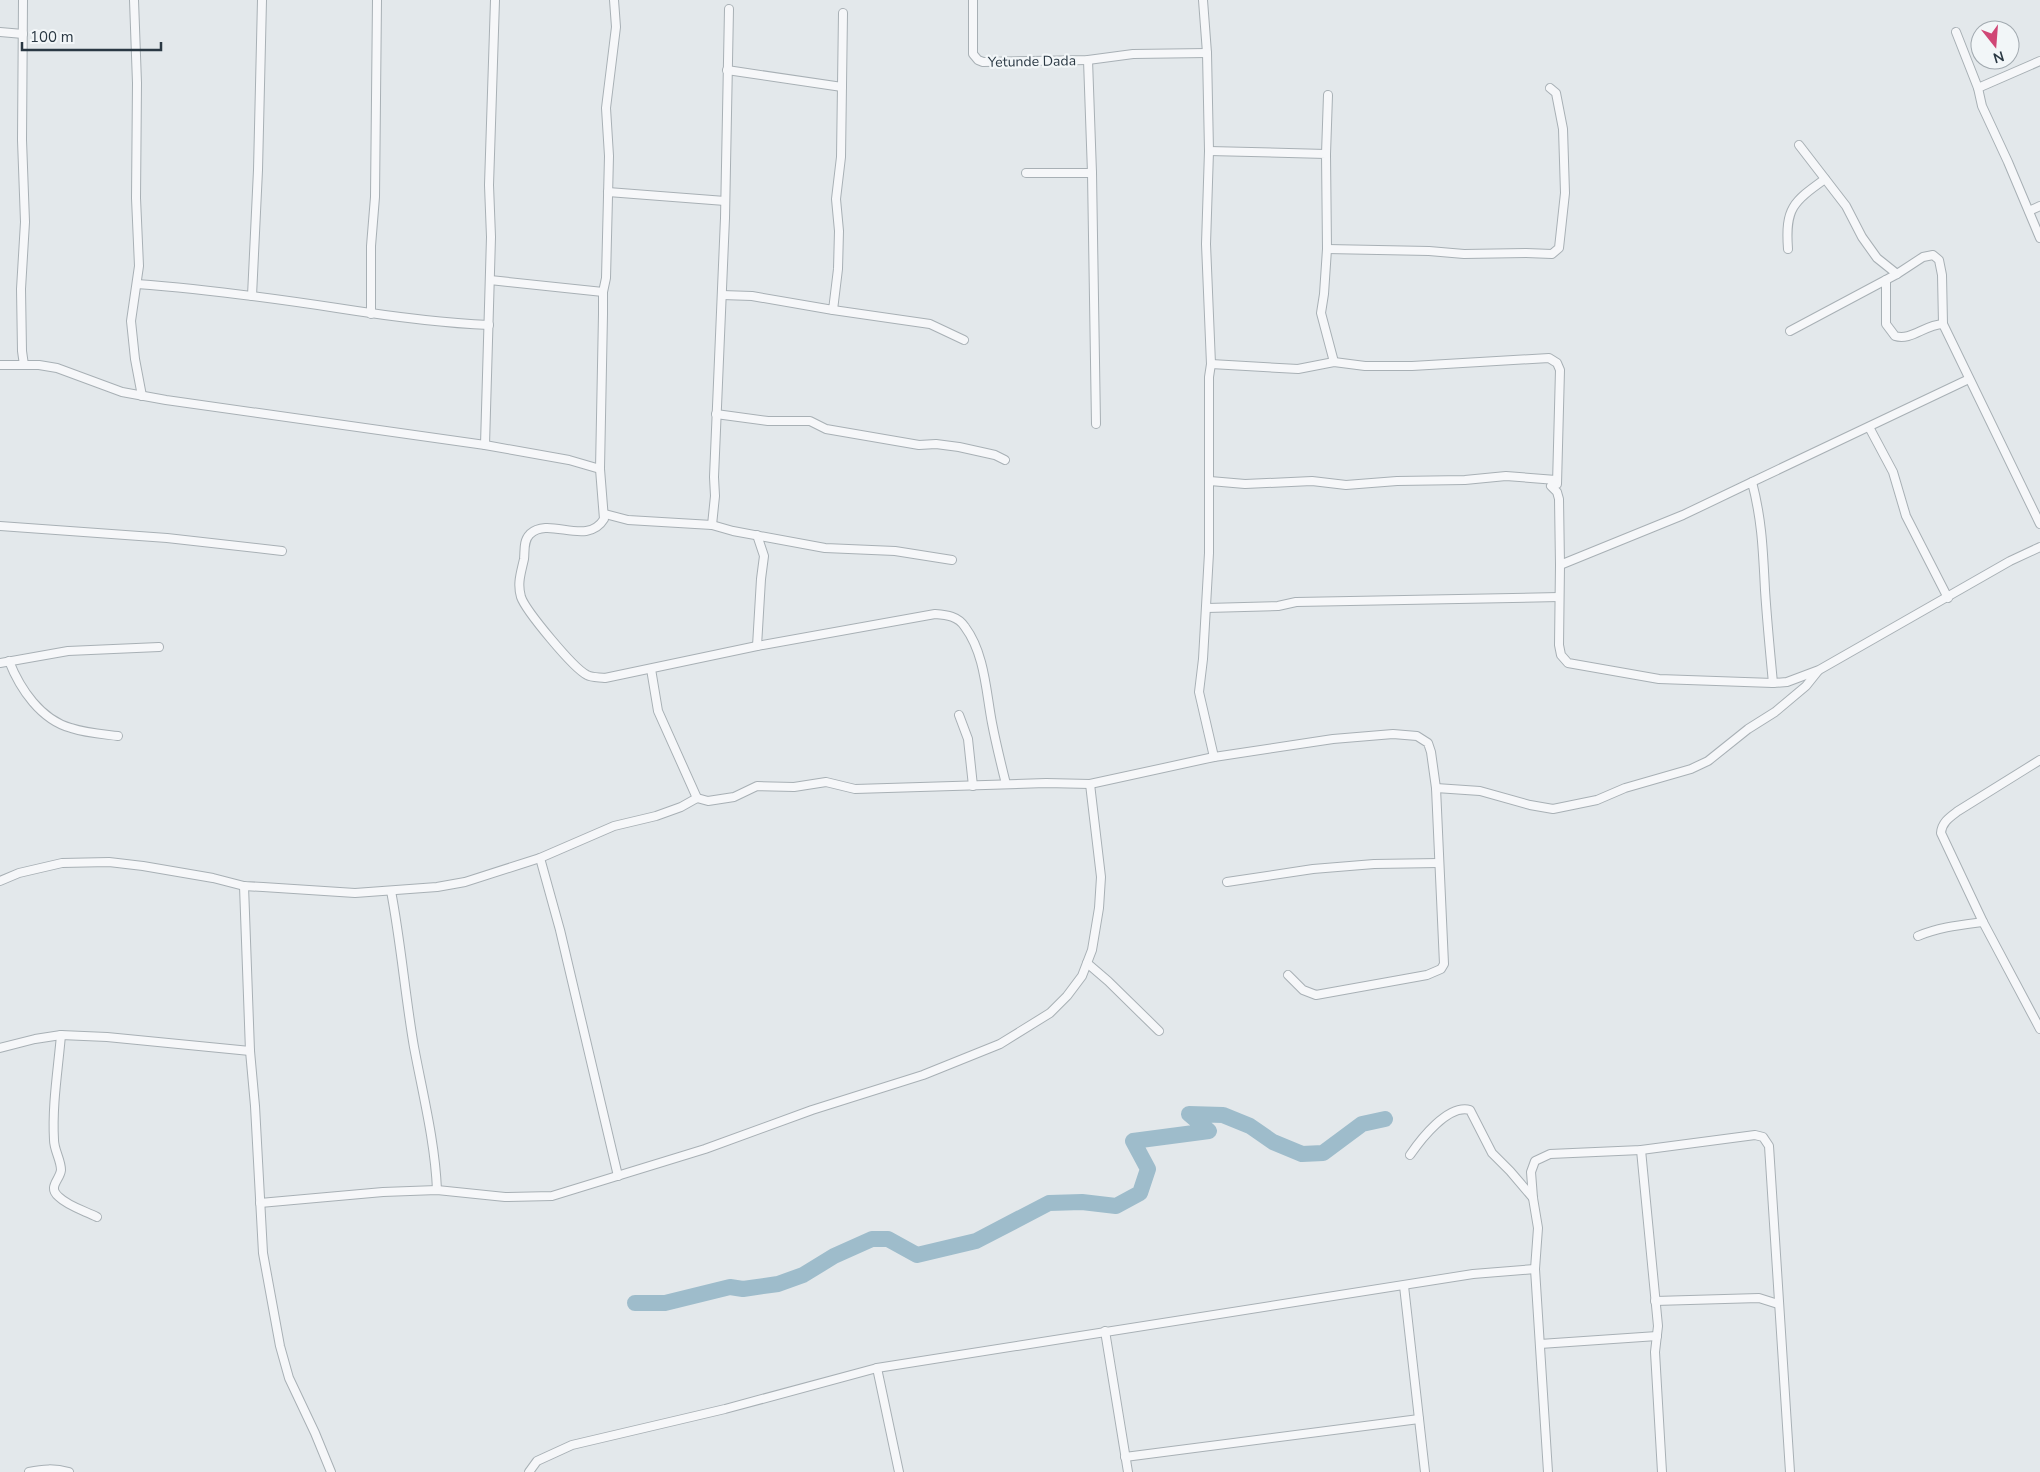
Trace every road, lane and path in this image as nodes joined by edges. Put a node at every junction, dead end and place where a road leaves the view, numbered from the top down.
1 (23, 0) edge
2 (134, 0) edge
3 (262, 0) edge
4 (377, 0) edge
5 (495, 0) edge
6 (614, 0) edge
7 (974, 0) edge
8 (1203, 0) edge
9 (729, 9) dead end
10 (843, 13) dead end
11 (0, 32) edge
12 (1956, 32) dead end
13 (23, 34) junction
14 (1207, 53) junction
15 (1088, 60) junction
16 (2040, 61) edge
17 (727, 70) junction
18 (842, 87) junction
19 (1550, 88) dead end
20 (1978, 88) junction
21 (1328, 95) dead end
22 (1799, 145) dead end
23 (1209, 151) junction
24 (1326, 154) junction
25 (1026, 173) dead end
26 (1092, 173) junction
27 (1825, 179) junction
28 (608, 192) junction
29 (724, 201) junction
30 (2040, 206) edge
31 (2029, 211) junction
32 (2040, 238) edge
33 (1327, 249) junction
34 (1788, 249) dead end
35 (1897, 274) junction
36 (490, 280) junction
37 (1886, 280) junction
38 (137, 284) junction
39 (603, 292) junction
40 (722, 295) junction
41 (252, 296) junction
42 (833, 310) junction
43 (371, 314) junction
44 (1944, 324) junction
45 (489, 325) junction
46 (1790, 331) dead end
47 (964, 340) dead end
48 (1334, 362) junction
49 (1211, 364) junction
50 (0, 365) edge
51 (24, 365) junction
52 (1969, 379) junction
53 (142, 396) junction
54 (716, 414) junction
55 (1096, 424) dead end
56 (1869, 427) junction
57 (485, 445) junction
58 (1005, 460) dead end
59 (600, 469) junction
60 (1210, 481) junction
61 (1752, 482) junction
62 (1557, 492) junction
63 (604, 514) junction
64 (2040, 524) edge
65 (712, 525) junction
66 (0, 526) edge
67 (757, 536) junction
68 (2040, 547) edge
69 (282, 551) dead end
70 (952, 560) dead end
71 (1560, 565) junction
72 (1559, 598) junction
73 (1948, 598) junction
74 (1207, 608) junction
75 (758, 646) junction
76 (159, 647) dead end
77 (9, 661) junction
78 (0, 663) edge
79 (651, 669) junction
80 (1819, 670) junction
81 (1773, 683) junction
82 (960, 716) dead end
83 (118, 736) dead end
84 (1214, 757) junction
85 (2040, 760) edge
86 (1006, 784) junction
87 (1090, 784) junction
88 (973, 786) junction
89 (1436, 788) junction
90 (697, 798) junction
91 (540, 858) junction
92 (1439, 863) junction
93 (0, 880) edge
94 (1227, 882) dead end
95 (244, 886) junction
96 (391, 891) junction
97 (1983, 922) junction
98 (1918, 936) dead end
99 (1087, 963) junction
100 (1288, 975) dead end
101 (2040, 1029) edge
102 (1158, 1031) dead end
103 (60, 1035) junction
104 (0, 1048) edge
105 (250, 1050) junction
106 (1641, 1150) junction
107 (1410, 1155) dead end
108 (618, 1176) junction
109 (437, 1190) junction
110 (1533, 1198) junction
111 (260, 1203) junction
112 (97, 1216) dead end
113 (1535, 1269) junction
114 (1404, 1286) junction
115 (1655, 1301) junction
116 (1778, 1304) junction
117 (1105, 1331) junction
118 (1657, 1336) junction
119 (1540, 1344) junction
120 (877, 1368) junction
121 (1419, 1419) junction
122 (1125, 1457) junction
123 (29, 1472) edge
124 (69, 1472) edge
125 (331, 1472) edge
126 (529, 1472) edge
127 (899, 1472) edge
128 (1128, 1472) edge
129 (1425, 1472) edge
130 (1548, 1472) edge
131 (1662, 1472) edge
132 (1790, 1472) edge

1 - 13 street
2 - 38 street
3 - 41 street
4 - 43 street
5 - 36 street
6 - 28 street
7 - 15 street, Yetunde Dada
8 - 14 street
9 - 17 street
10 - 18 street
11 - 13 street
12 - 20 street
13 - 51 street
14 - 15 street
14 - 23 street
15 - 26 street
16 - 20 street
17 - 18 street
17 - 29 street
18 - 42 street
19 - 33 street
20 - 31 street
21 - 24 street
22 - 27 street
23 - 24 street
23 - 49 street
24 - 33 street
25 - 26 street
26 - 55 street
27 - 34 street
27 - 35 street
28 - 29 street
28 - 39 street
29 - 40 street
30 - 31 street
31 - 32 street
33 - 48 street
35 - 37 street
35 - 44 street
36 - 39 street
36 - 45 street
37 - 44 street
37 - 46 street
38 - 41 street
38 - 53 street
39 - 59 street
40 - 42 street
40 - 54 street
41 - 43 street
42 - 47 street
43 - 45 street
44 - 52 street
45 - 57 street
48 - 49 street
48 - 62 street
49 - 60 street
50 - 51 street
51 - 53 street
52 - 56 street
52 - 64 street
53 - 57 street
54 - 58 street
54 - 65 street
56 - 61 street
56 - 73 street
57 - 59 street
59 - 63 street
60 - 62 street
60 - 74 street
61 - 71 street
61 - 81 street
62 - 71 street
63 - 65 street
63 - 79 street
65 - 67 street
66 - 69 street
67 - 70 street
67 - 75 street
68 - 73 street
71 - 72 street
72 - 74 street
72 - 81 street
73 - 80 street
74 - 84 street
75 - 79 street
75 - 86 street
76 - 77 street
77 - 78 street
77 - 83 street
79 - 90 street
80 - 81 street
80 - 89 street
82 - 88 street
84 - 87 street
84 - 89 street
85 - 97 street
86 - 87 street
86 - 88 street
87 - 99 street
88 - 90 street
89 - 92 street
90 - 91 street
91 - 96 street
91 - 108 street
92 - 94 street
92 - 100 street
93 - 95 street
95 - 96 street
95 - 105 street
96 - 109 street
97 - 98 street
97 - 101 street
99 - 102 street
99 - 108 street
103 - 104 street
103 - 105 street
103 - 112 street
105 - 111 street
106 - 110 street
106 - 115 street
106 - 116 street
107 - 110 street
108 - 109 street
109 - 111 street
110 - 113 street
111 - 125 street
113 - 114 street
113 - 119 street
114 - 117 street
114 - 121 street
115 - 116 street
115 - 118 street
116 - 132 street
117 - 120 street
117 - 122 street
118 - 119 street
118 - 131 street
119 - 130 street
120 - 126 street
120 - 127 street
121 - 122 street
121 - 129 street
122 - 128 street
123 - 124 street

